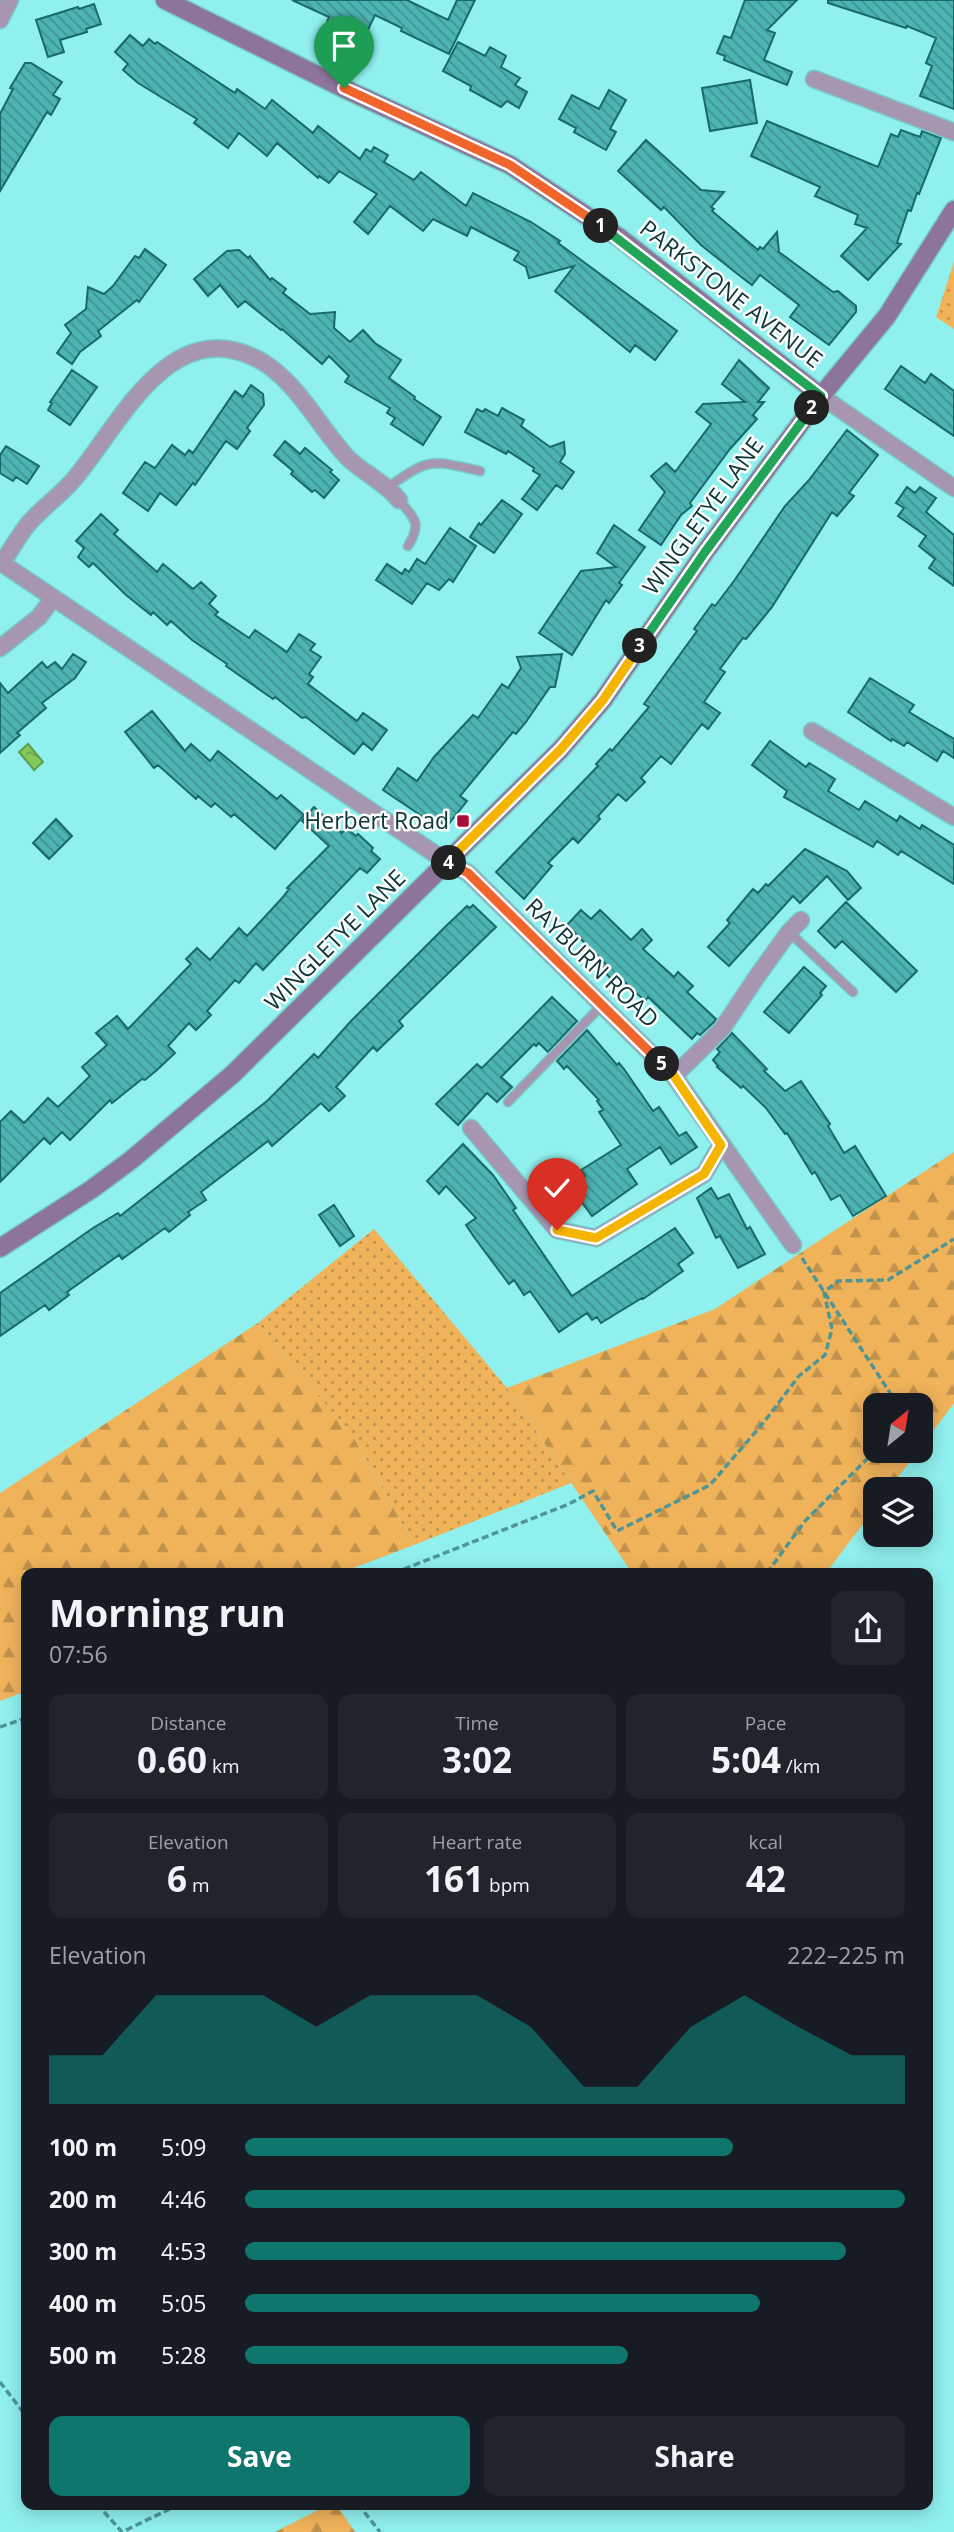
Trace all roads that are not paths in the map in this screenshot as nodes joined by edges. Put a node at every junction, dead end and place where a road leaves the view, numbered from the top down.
1 (10, 0) edge
2 (165, 0) edge
3 (0, 20) edge
4 (814, 79) dead end
5 (954, 132) edge
6 (954, 210) edge
7 (821, 396) junction
8 (480, 471) dead end
9 (388, 487) junction
10 (954, 488) edge
11 (399, 500) joint
12 (408, 546) dead end
13 (1, 562) edge
14 (53, 598) junction
15 (0, 648) edge
16 (813, 731) dead end
17 (954, 817) edge
18 (447, 862) junction
19 (801, 920) dead end
20 (789, 932) junction
21 (853, 992) dead end
22 (602, 1004) junction
23 (674, 1076) junction
24 (508, 1102) dead end
25 (471, 1128) dead end
26 (721, 1145) junction
27 (793, 1245) road end
28 (0, 1248) edge

1 - 3 street
2 - 7 street, PARKSTONE AVENUE
4 - 5 street
6 - 7 street, WINGLETYE LANE
7 - 10 street
7 - 18 street, WINGLETYE LANE
8 - 9 lane
9 - 11 street
9 - 13 street
11 - 12 lane
13 - 14 street
14 - 15 street
14 - 18 street
16 - 17 street
18 - 22 street, RAYBURN ROAD
18 - 28 street, WINGLETYE LANE
19 - 20 street
20 - 21 lane
20 - 23 street
22 - 23 street, RAYBURN ROAD
22 - 24 lane
23 - 26 street, RAYBURN ROAD
25 - 26 street
26 - 27 street, RAYBURN ROAD

